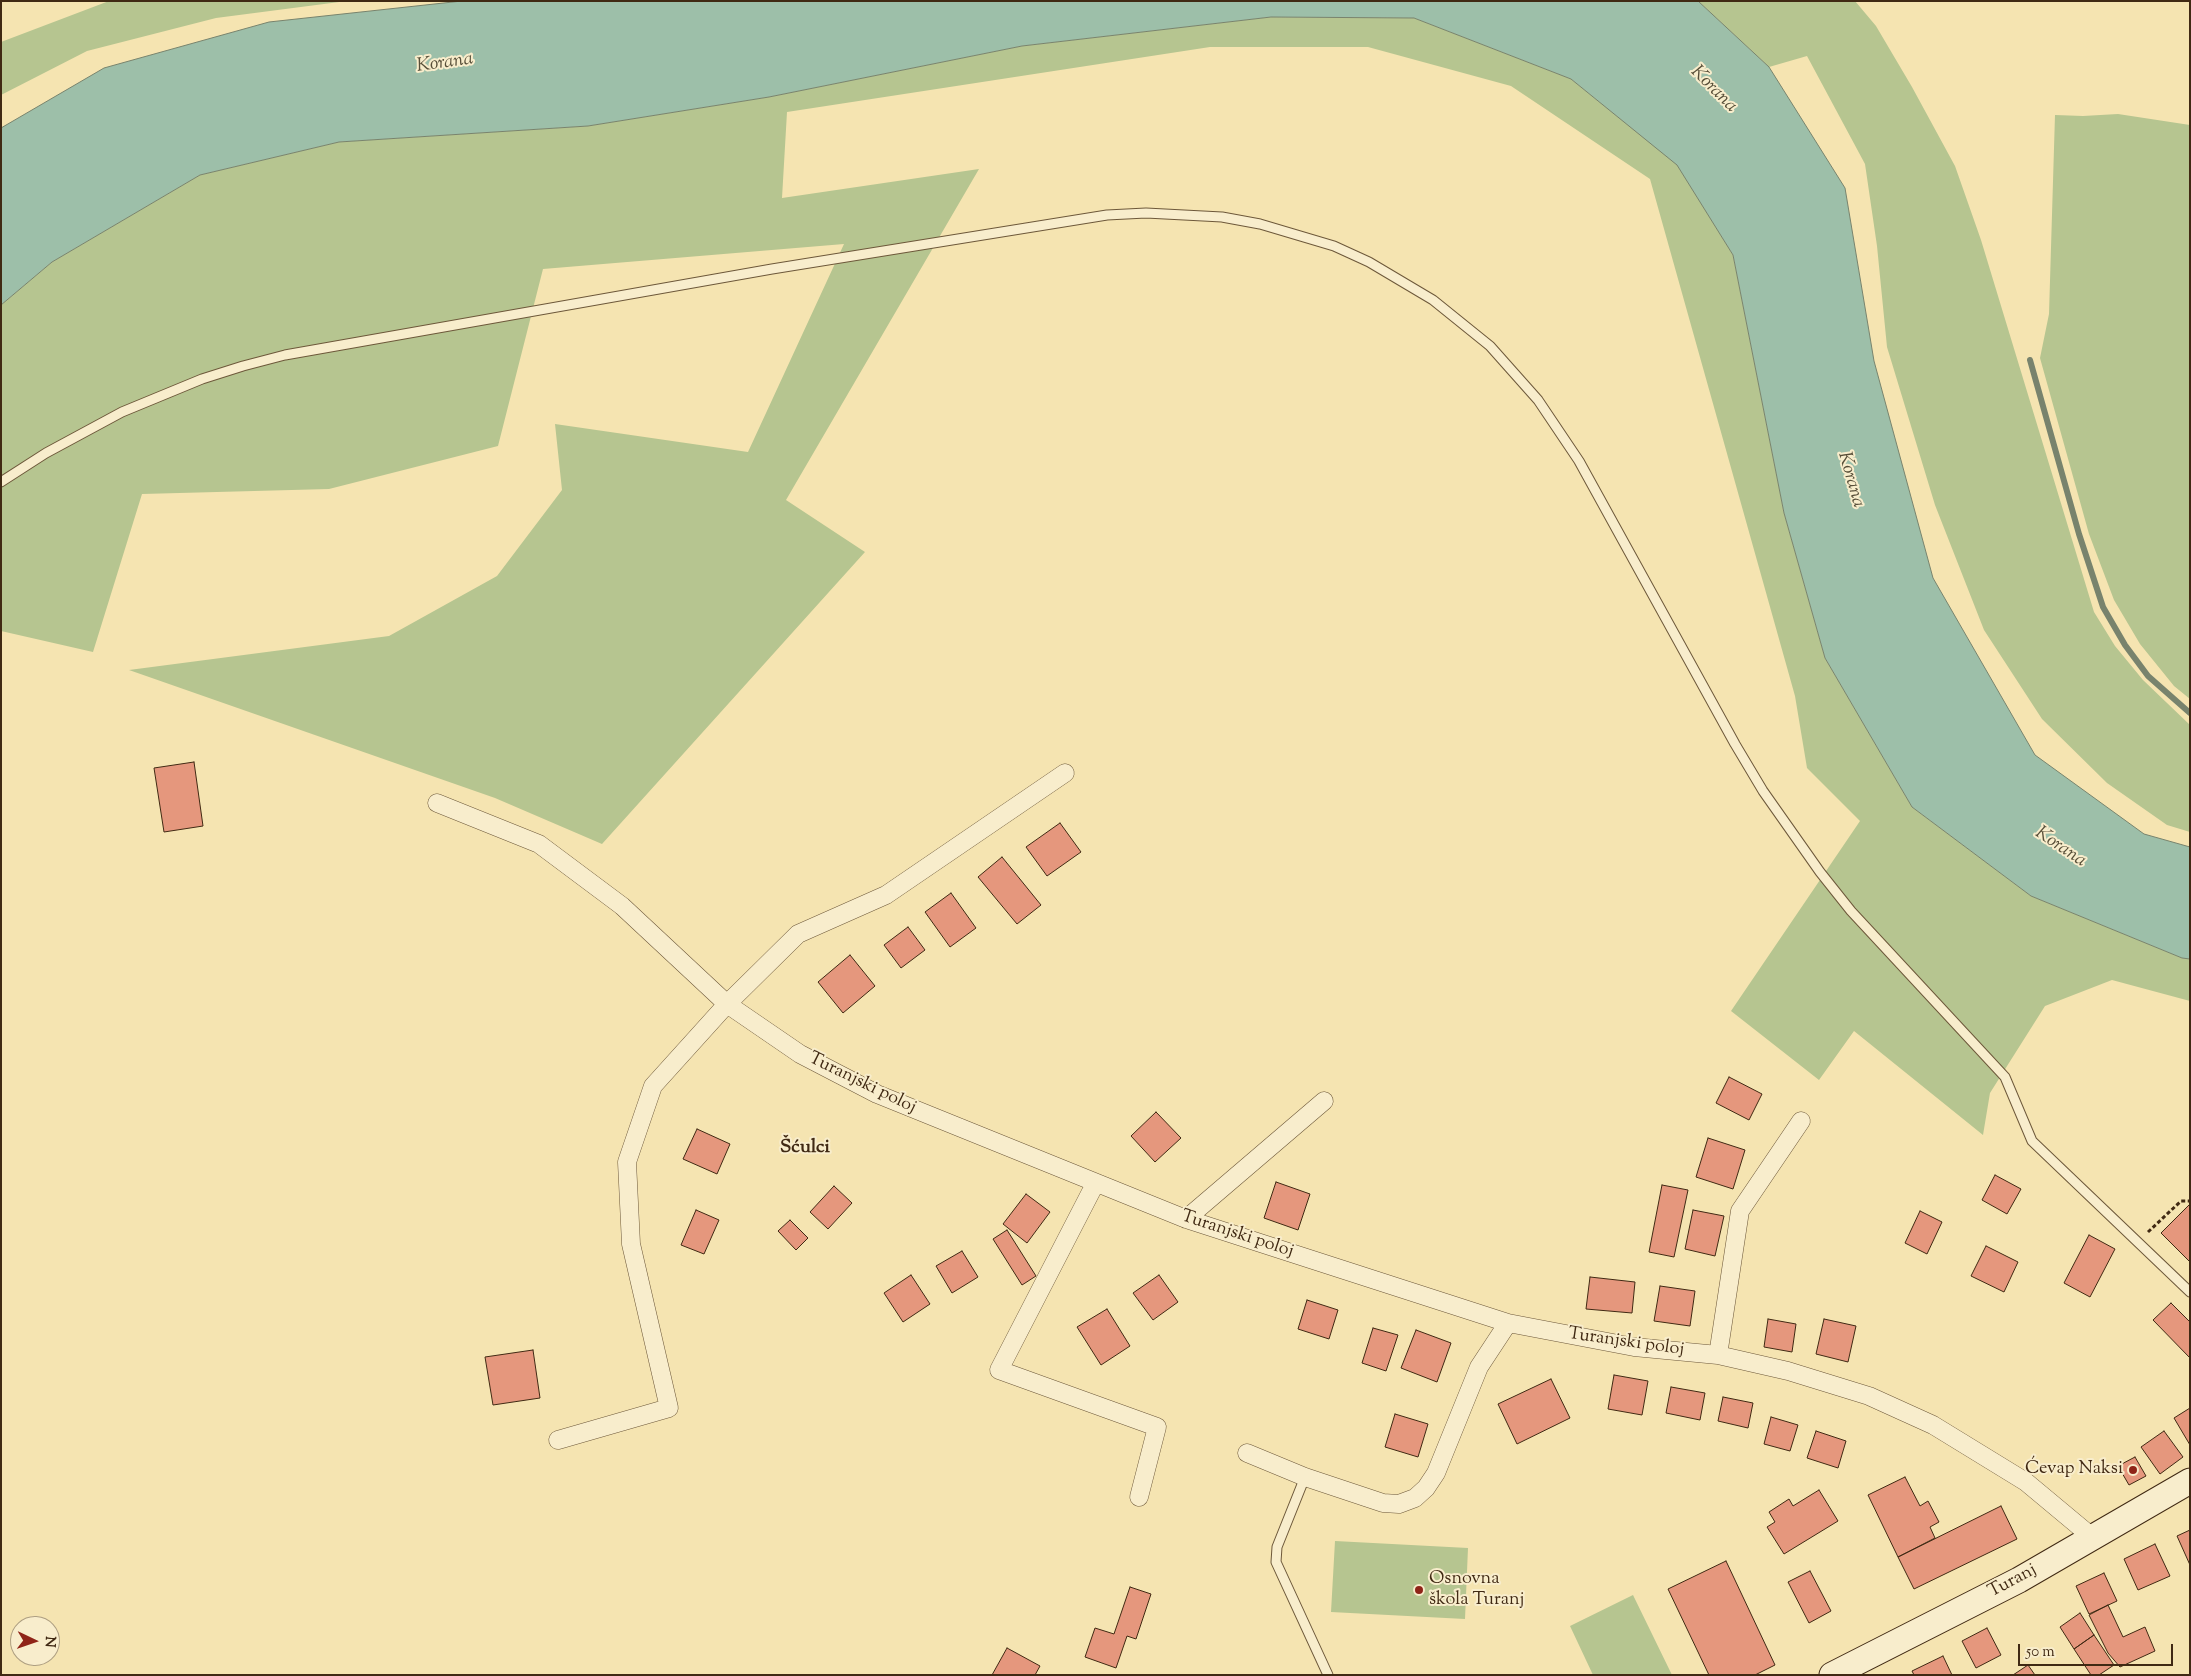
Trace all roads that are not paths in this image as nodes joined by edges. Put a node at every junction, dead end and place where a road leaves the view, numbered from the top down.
1 (1, 482) edge
2 (1065, 772) dead end
3 (437, 803) dead end
4 (727, 1004) junction
5 (1324, 1101) dead end
6 (1801, 1121) dead end
7 (1095, 1184) junction
8 (1186, 1219) junction
9 (2190, 1292) edge
10 (1508, 1324) junction
11 (1718, 1355) junction
12 (558, 1440) dead end
13 (1247, 1453) dead end
14 (1305, 1477) junction
15 (2190, 1481) edge
16 (1139, 1497) dead end
17 (2092, 1538) junction
18 (1328, 1675) edge
19 (1832, 1675) edge

1 - 9 lane
2 - 4 street
3 - 4 street, Turanjski poloj
4 - 7 street, Turanjski poloj
4 - 12 street
5 - 8 street
6 - 11 street
7 - 8 street, Turanjski poloj
7 - 16 street
8 - 10 street, Turanjski poloj
10 - 11 street, Turanjski poloj
10 - 14 street
11 - 17 street, Turanjski poloj
13 - 14 street
14 - 18 lane
15 - 17 main road, Turanj
17 - 19 main road, Turanj

